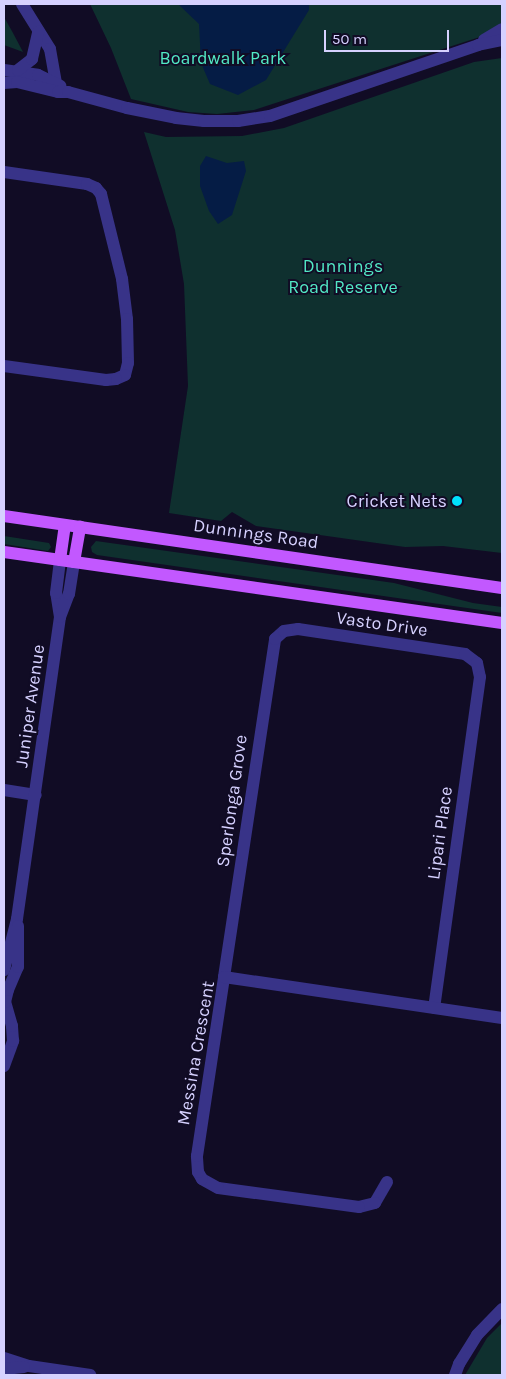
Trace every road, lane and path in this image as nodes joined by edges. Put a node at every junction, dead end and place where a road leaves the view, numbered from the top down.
1 (22, 4) edge
2 (502, 29) edge
3 (38, 32) junction
4 (502, 40) edge
5 (478, 45) junction
6 (4, 70) edge
7 (18, 70) junction
8 (4, 83) edge
9 (56, 83) junction
10 (68, 92) junction
11 (4, 172) edge
12 (4, 366) edge
13 (4, 516) edge
14 (65, 525) junction
15 (80, 527) junction
16 (4, 552) edge
17 (60, 560) junction
18 (74, 562) junction
19 (502, 588) edge
20 (60, 617) junction
21 (502, 622) edge
22 (280, 633) joint
23 (477, 663) joint
24 (4, 790) edge
25 (36, 795) junction
26 (17, 919) junction
27 (4, 970) edge
28 (224, 977) junction
29 (5, 1002) edge
30 (434, 1008) junction
31 (502, 1018) edge
32 (4, 1066) edge
33 (387, 1182) dead end
34 (502, 1309) edge
35 (4, 1358) edge
36 (29, 1366) junction
37 (4, 1369) edge
38 (90, 1375) edge
39 (454, 1375) edge

1 - 3 street
2 - 5 street
3 - 7 street
3 - 9 street
4 - 5 street
5 - 10 street
6 - 7 street
7 - 9 street
8 - 10 street
9 - 10 street
11 - 12 street
13 - 14 main road, Dunnings Road
14 - 15 main road, Dunnings Road
14 - 17 main road
15 - 18 main road
15 - 19 main road, Dunnings Road
16 - 17 main road
17 - 18 main road
17 - 20 street, Juniper Avenue
18 - 20 street, Juniper Avenue
18 - 21 main road
20 - 25 street, Juniper Avenue
22 - 23 street, Vasto Drive
22 - 28 street, Sperlonga Grove
23 - 30 street, Lipari Place
24 - 25 street
25 - 26 street, Juniper Avenue
26 - 27 street, Juniper Avenue
26 - 29 street, Juniper Avenue
28 - 30 street, Messina Crescent
28 - 33 street, Messina Crescent
29 - 32 street, Juniper Avenue
30 - 31 street, Messina Crescent
34 - 39 street
35 - 36 street
36 - 37 street
36 - 38 street

